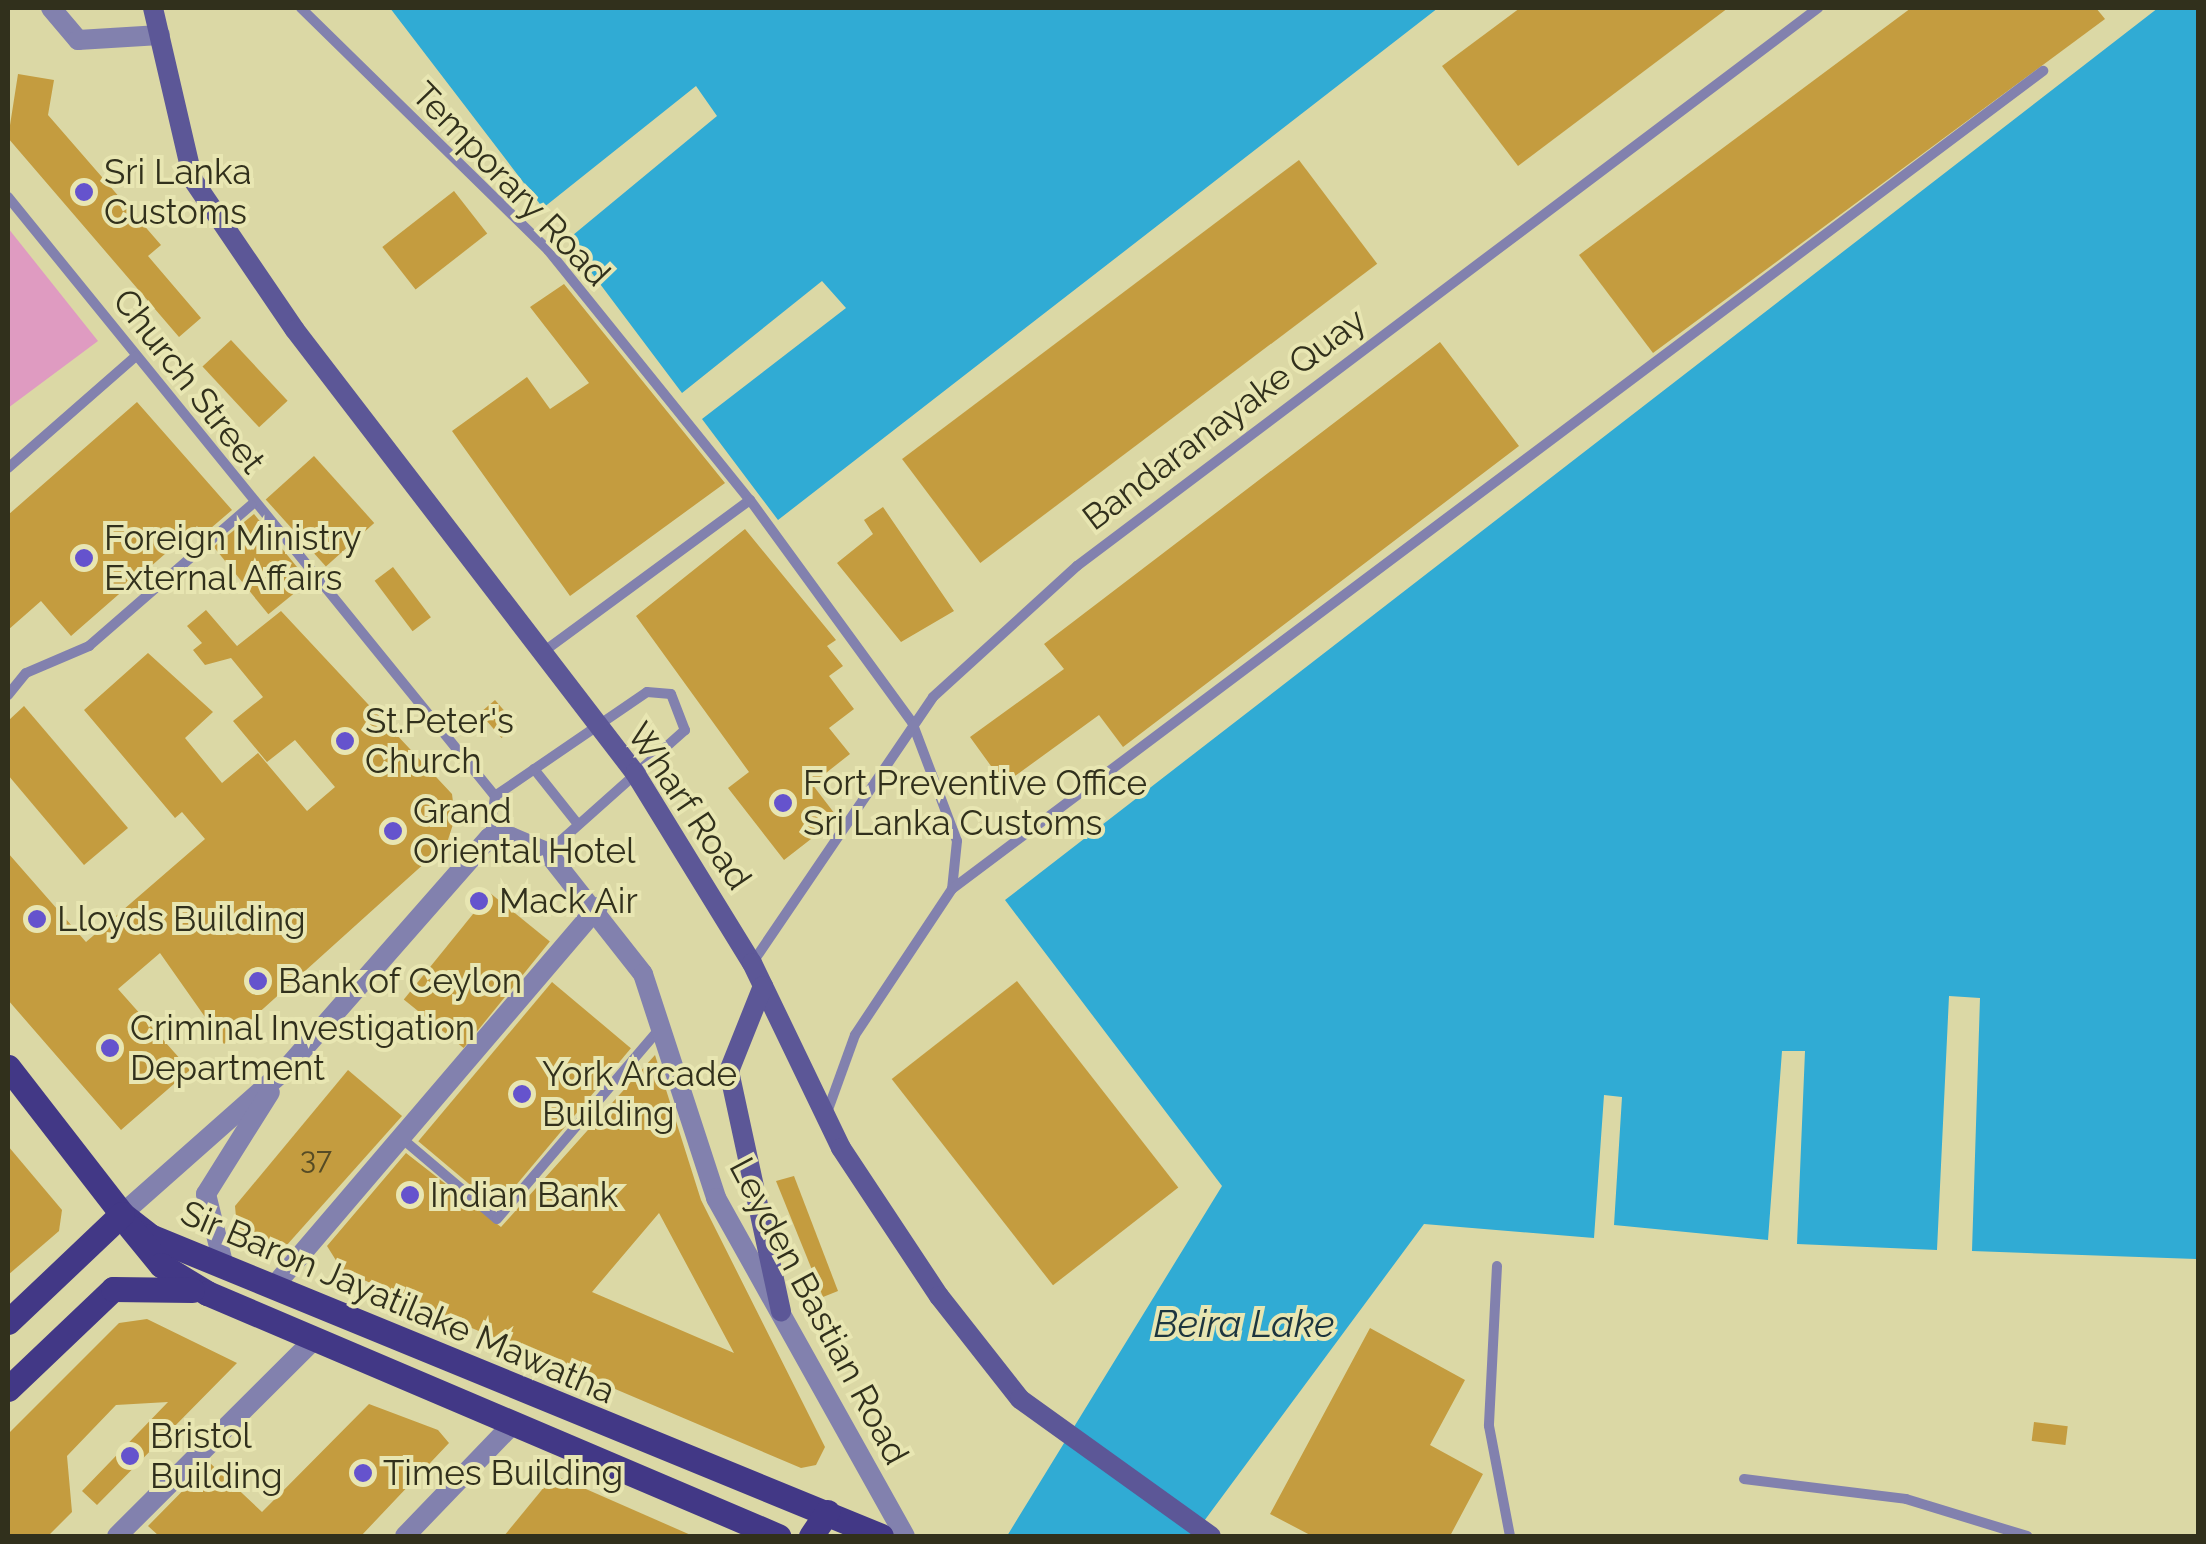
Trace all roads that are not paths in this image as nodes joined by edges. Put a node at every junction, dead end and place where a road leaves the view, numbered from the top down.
1 (51, 8) edge
2 (153, 8) edge
3 (301, 8) edge
4 (1818, 8) edge
5 (160, 35) junction
6 (2043, 70) dead end
7 (8, 197) edge
8 (136, 358) junction
9 (8, 468) edge
10 (750, 500) junction
11 (252, 504) junction
12 (538, 656) junction
13 (8, 695) edge
14 (912, 722) junction
15 (595, 726) junction
16 (534, 769) junction
17 (635, 773) junction
18 (495, 796) junction
19 (577, 823) junction
20 (490, 837) junction
21 (548, 852) junction
22 (952, 889) junction
23 (598, 907) junction
24 (752, 962) junction
25 (763, 986) junction
26 (660, 1028) junction
27 (8, 1066) edge
28 (285, 1070) junction
29 (826, 1117) junction
30 (398, 1136) junction
31 (122, 1214) junction
32 (222, 1262) junction
33 (1497, 1266) dead end
34 (275, 1285) junction
35 (207, 1293) junction
36 (780, 1311) junction
37 (8, 1322) edge
38 (313, 1342) junction
39 (8, 1389) edge
40 (510, 1427) junction
41 (1744, 1480) dead end
42 (826, 1512) junction
43 (733, 1528) edge
44 (117, 1536) edge
45 (405, 1536) edge
46 (778, 1536) edge
47 (811, 1536) edge
48 (882, 1536) edge
49 (905, 1536) edge
50 (1211, 1536) edge
51 (1510, 1536) edge
52 (2026, 1536) edge

1 - 5 street
2 - 5 main road, Wharf Road
3 - 10 lane, Temporary Road
4 - 14 lane, Bandaranayake Quay
5 - 12 main road, Wharf Road
6 - 22 lane
7 - 8 lane, Church Street
8 - 9 lane
8 - 11 lane, Church Street
10 - 12 lane
10 - 14 lane, Temporary Road
11 - 13 lane
11 - 18 lane, Church Street
12 - 15 main road, Wharf Road
14 - 22 lane, Temporary Road
14 - 24 lane, Bandaranayake Quay
15 - 16 lane
15 - 17 main road, Wharf Road
15 - 17 lane
16 - 18 lane
16 - 19 lane
17 - 19 lane
17 - 24 main road, Wharf Road
18 - 20 lane
19 - 21 lane
20 - 21 street
20 - 28 street
21 - 23 street, Leyden Bastian Road
22 - 29 lane
23 - 26 street, Leyden Bastian Road
23 - 30 street
24 - 25 main road, Wharf Road
25 - 29 main road, Wharf Road
25 - 36 main road
26 - 30 lane
26 - 36 street, Leyden Bastian Road
27 - 31 main road, Sir Baron Jayatilake Mawatha
28 - 31 street
28 - 32 street
29 - 50 main road, Wharf Road
30 - 34 street
31 - 32 main road, Sir Baron Jayatilake Mawatha
31 - 35 main road
31 - 37 main road
32 - 34 main road, Sir Baron Jayatilake Mawatha
33 - 51 lane
34 - 42 main road, Sir Baron Jayatilake Mawatha
35 - 38 main road, Sir Baron Jayatilake Mawatha
35 - 39 main road
36 - 49 street, Leyden Bastian Road
38 - 40 main road, Sir Baron Jayatilake Mawatha
38 - 44 street
40 - 43 main road, Sir Baron Jayatilake Mawatha
40 - 45 street
41 - 52 lane
42 - 47 main road
42 - 48 main road, Sir Baron Jayatilake Mawatha
43 - 46 main road, Sir Baron Jayatilake Mawatha

